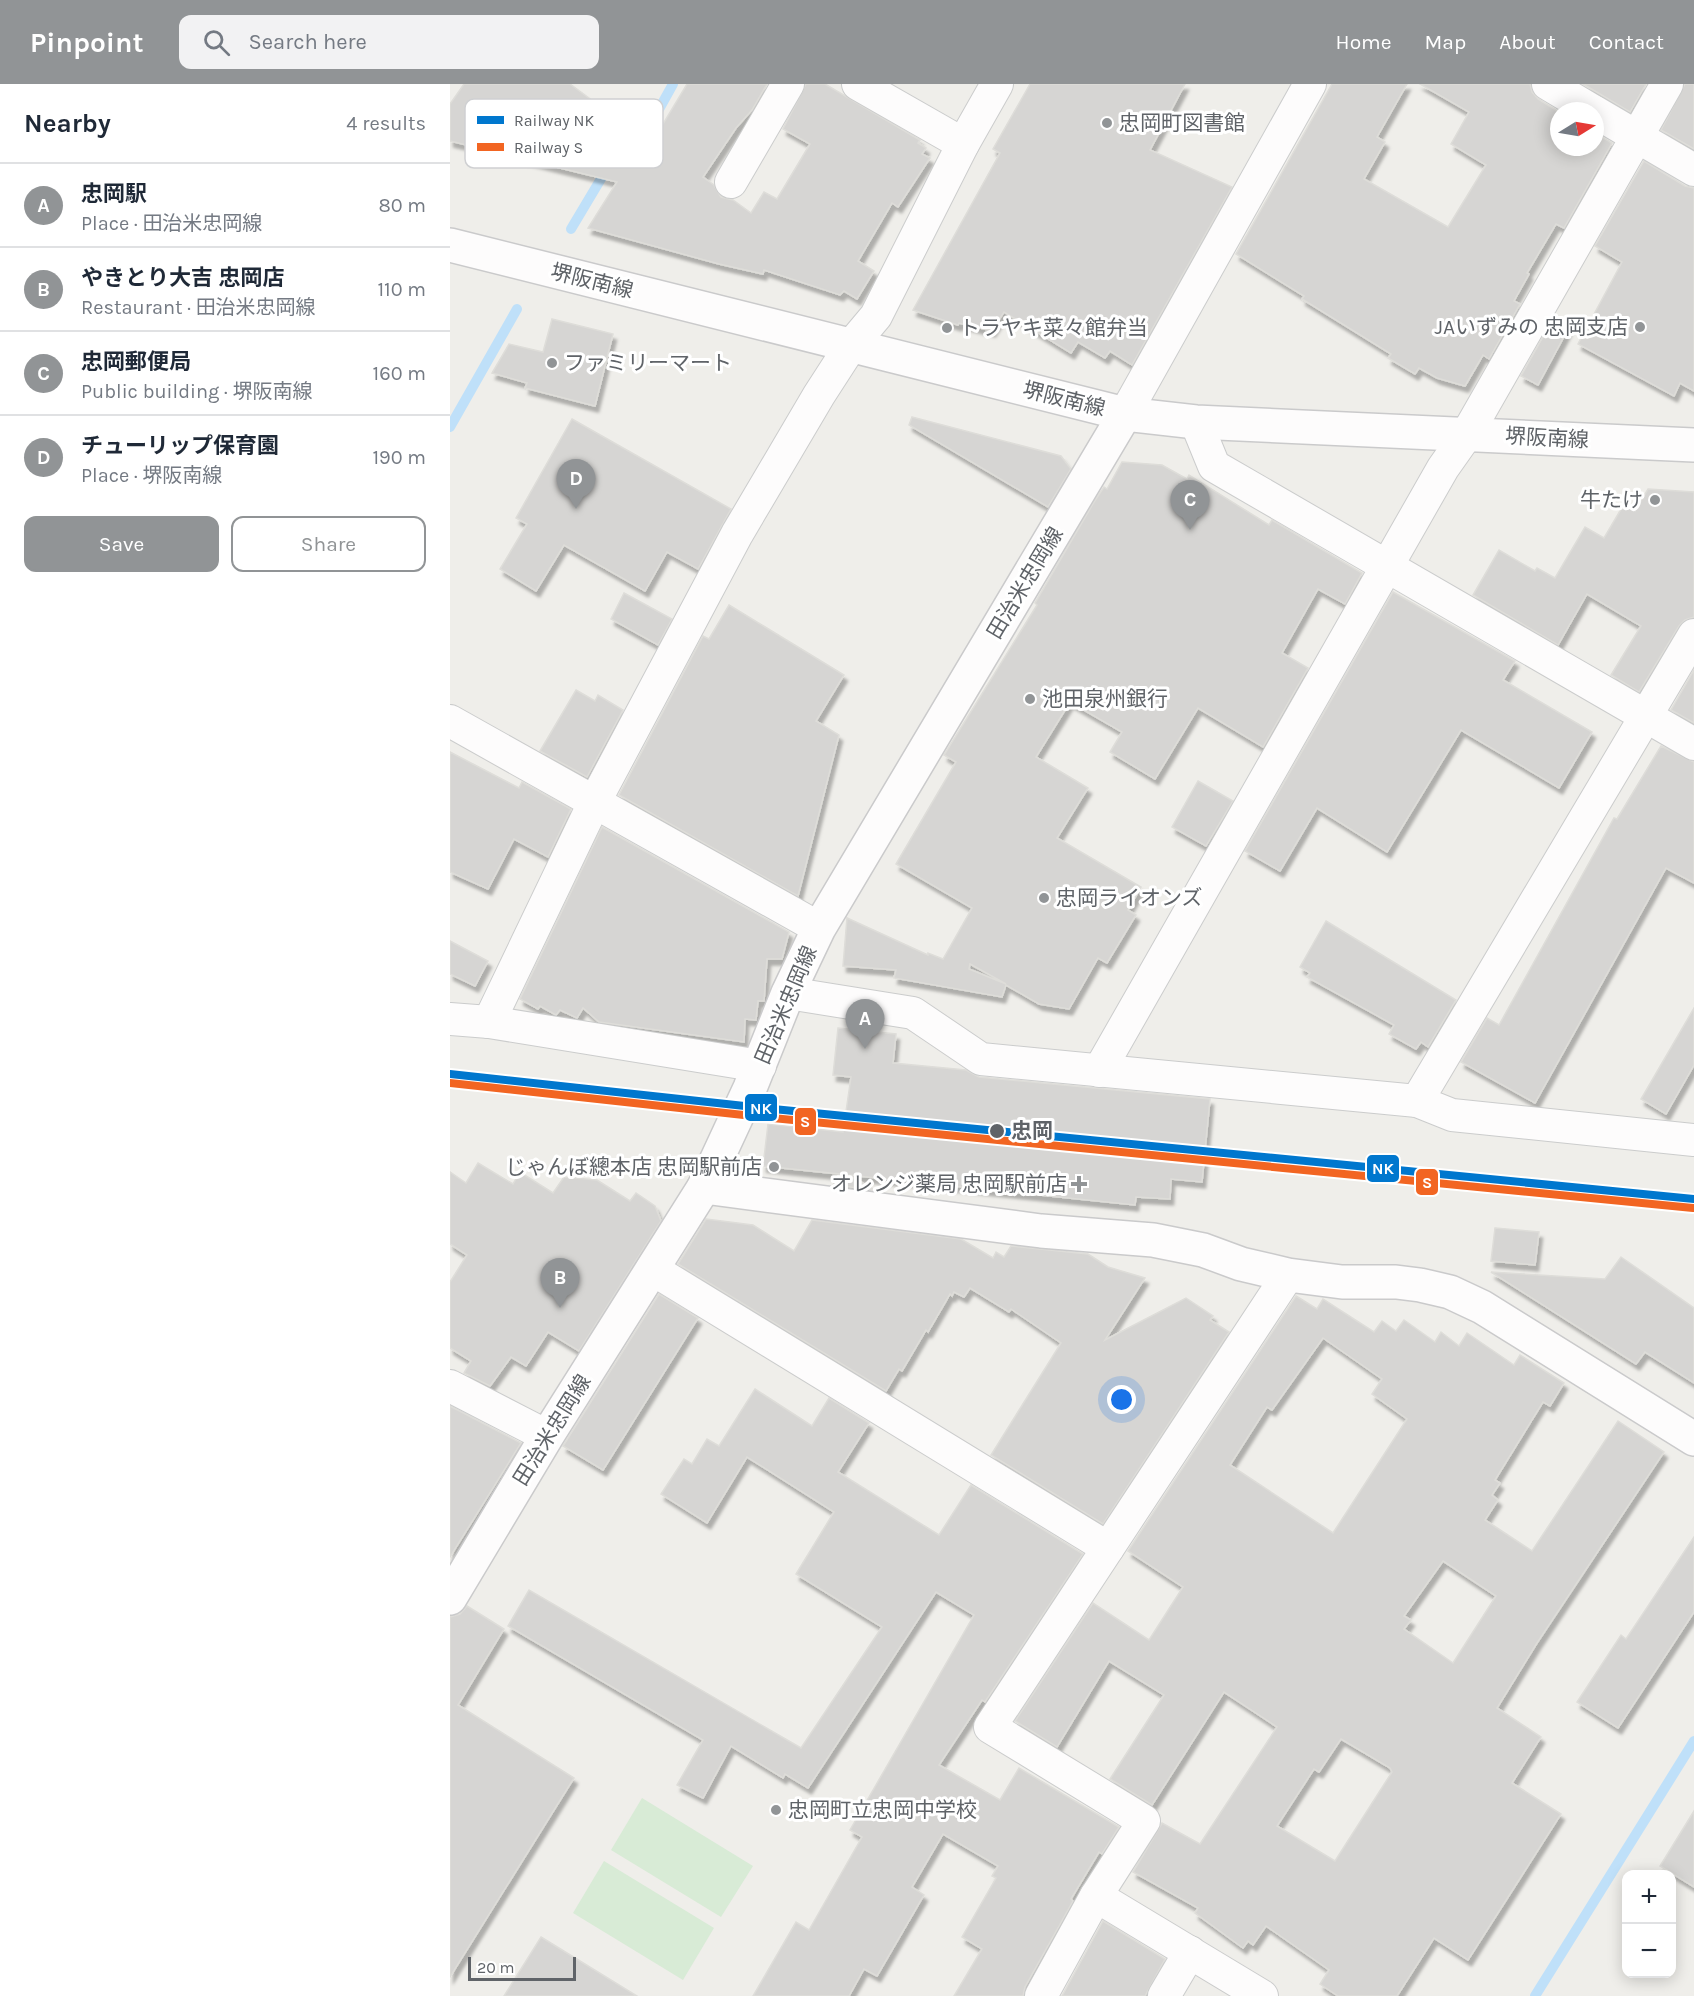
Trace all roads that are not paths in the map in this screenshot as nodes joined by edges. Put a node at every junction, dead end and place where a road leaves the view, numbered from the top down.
1 (788, 84) edge
2 (858, 84) edge
3 (997, 84) edge
4 (1310, 84) edge
5 (1548, 84) edge
6 (1667, 84) edge
7 (1579, 102) edge
8 (1604, 117) edge
9 (1637, 137) junction
10 (963, 144) junction
11 (1694, 170) edge
12 (731, 182) dead end
13 (450, 245) edge
14 (850, 347) junction
15 (1125, 414) junction
16 (1196, 422) junction
17 (1467, 434) junction
18 (1694, 445) edge
19 (1387, 568) junction
20 (1694, 635) edge
21 (1648, 716) junction
22 (450, 721) edge
23 (1694, 744) edge
24 (594, 803) junction
25 (819, 928) junction
26 (788, 993) junction
27 (450, 1018) edge
28 (489, 1022) junction
29 (760, 1066) junction
30 (1099, 1071) junction
31 (1417, 1101) junction
32 (1694, 1140) edge
33 (704, 1187) junction
34 (652, 1269) junction
35 (1288, 1275) junction
36 (450, 1386) edge
37 (547, 1436) junction
38 (1694, 1439) edge
39 (1108, 1548) junction
40 (450, 1598) edge
41 (1096, 1896) junction
42 (1190, 1952) junction
43 (1041, 1996) edge
44 (1164, 1996) edge
45 (1262, 1996) edge

1 - 12 street
2 - 10 street
3 - 10 street
4 - 15 street
5 - 7 street
6 - 9 street
8 - 9 street
9 - 11 street
9 - 17 street
10 - 14 street
13 - 14 main road, 堺阪南線
14 - 15 main road, 堺阪南線
14 - 24 street
15 - 16 main road, 堺阪南線
15 - 25 main road, 田治米忠岡線
16 - 17 main road, 堺阪南線
16 - 19 street
17 - 18 main road, 堺阪南線
17 - 19 street
19 - 21 street
19 - 30 street
20 - 21 street
21 - 23 street
21 - 31 street
22 - 24 street
24 - 25 street
24 - 28 street
25 - 26 main road, 田治米忠岡線
26 - 29 main road, 田治米忠岡線
26 - 30 street
27 - 28 street
28 - 29 street
29 - 33 main road, 田治米忠岡線
30 - 31 street
31 - 32 street
33 - 34 main road, 田治米忠岡線
33 - 35 main road
34 - 37 main road, 田治米忠岡線
34 - 39 street
35 - 38 main road
35 - 39 street
36 - 37 street
37 - 40 main road, 田治米忠岡線
39 - 41 street
41 - 42 street
41 - 43 street
42 - 44 street
42 - 45 street

